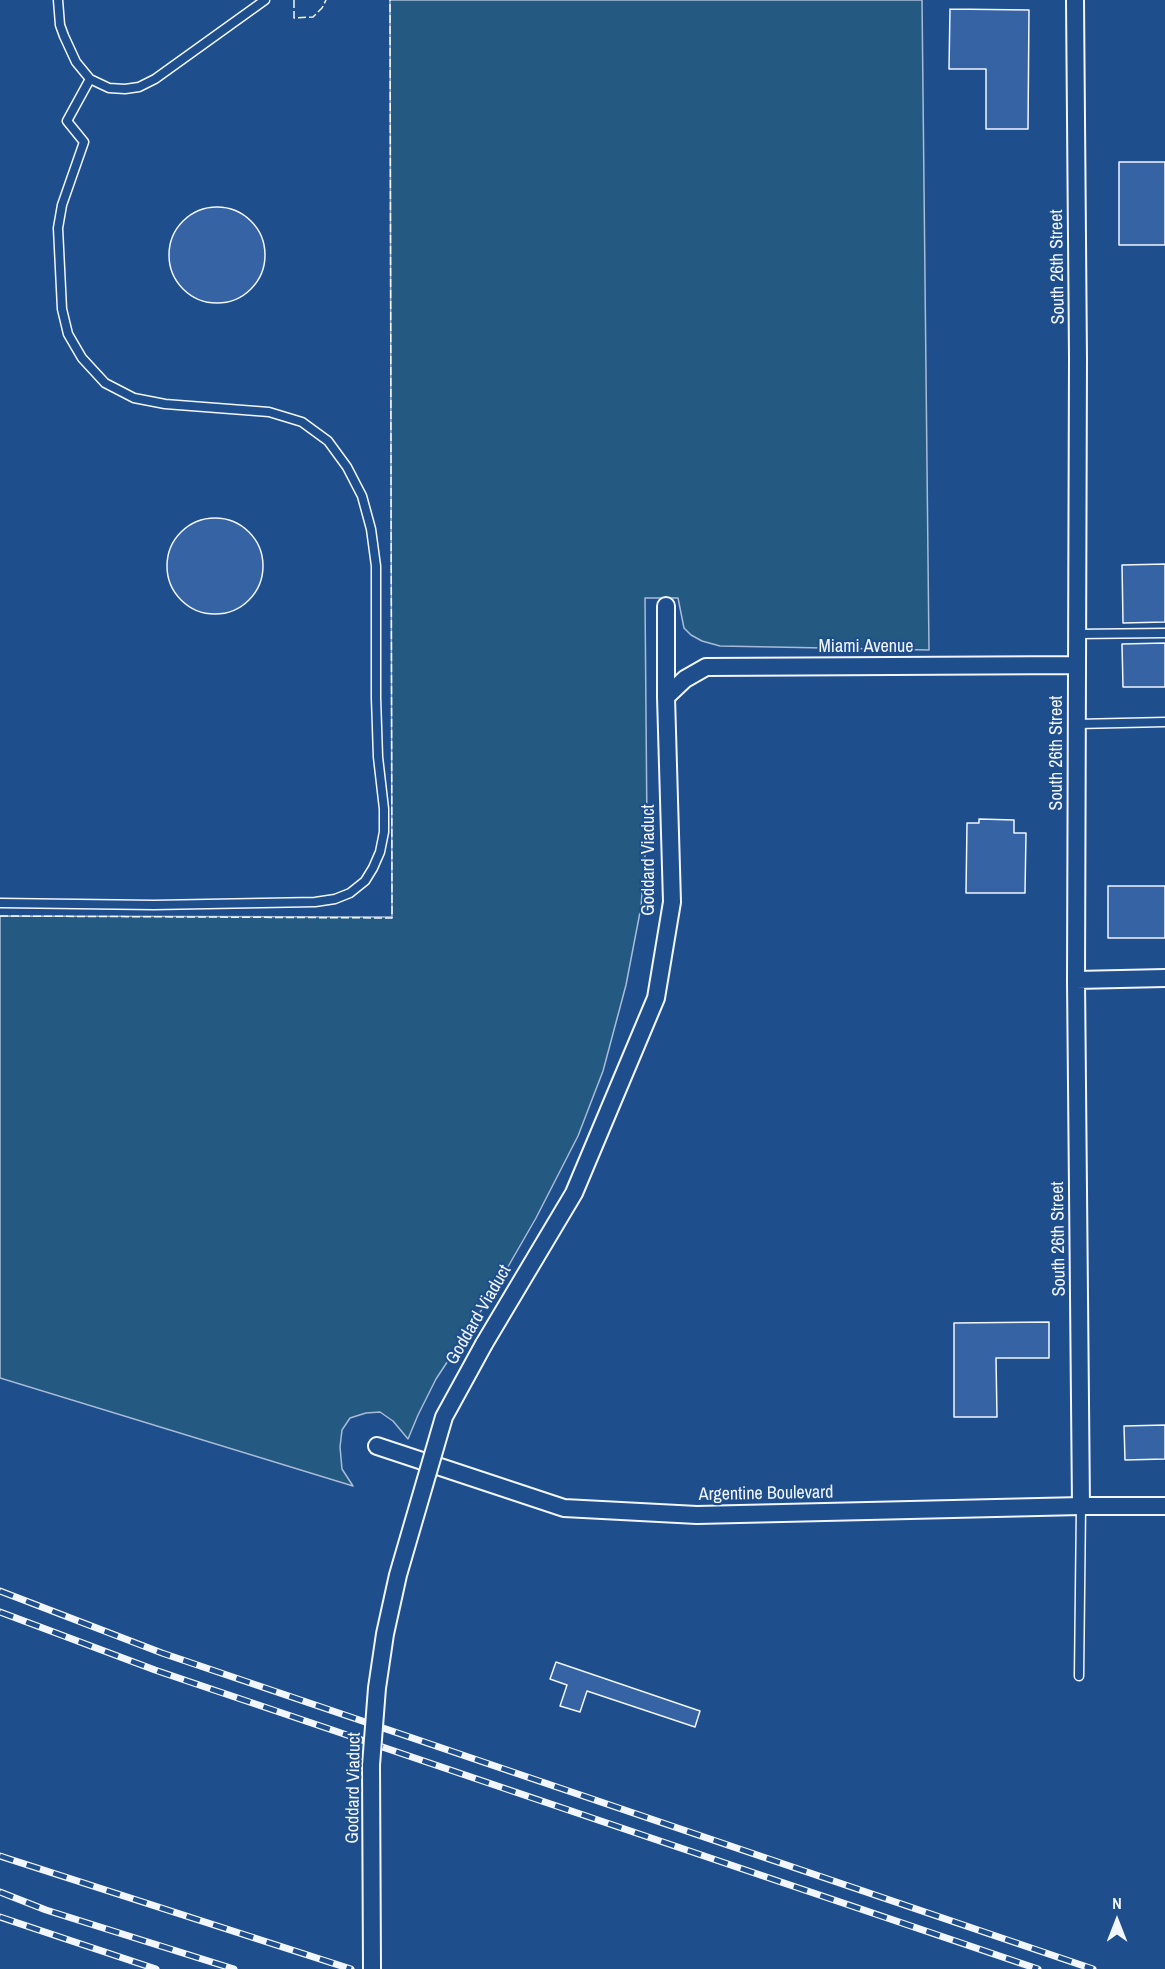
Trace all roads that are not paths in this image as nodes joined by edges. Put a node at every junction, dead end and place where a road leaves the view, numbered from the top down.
1 (58, 0) edge
2 (265, 0) edge
3 (1075, 0) edge
4 (90, 79) junction
5 (666, 606) dead end
6 (1165, 633) edge
7 (1077, 634) junction
8 (1077, 665) junction
9 (666, 697) junction
10 (1165, 722) edge
11 (1077, 724) junction
12 (0, 903) edge
13 (1165, 978) edge
14 (1076, 980) junction
15 (377, 1446) dead end
16 (1081, 1506) junction
17 (1165, 1506) edge
18 (1079, 1676) dead end
19 (372, 1969) edge

1 - 4 lane
2 - 4 lane
3 - 7 street, South 26th Street
4 - 12 lane
5 - 9 street, Goddard Viaduct
6 - 7 lane
7 - 8 street, South 26th Street
8 - 9 street, Miami Avenue
8 - 11 street, South 26th Street
9 - 19 street, Goddard Viaduct, bridge
10 - 11 lane
11 - 14 street, South 26th Street
13 - 14 street
14 - 16 street, South 26th Street
15 - 16 street, Argentine Boulevard
16 - 17 street, Argentine Boulevard
16 - 18 lane

